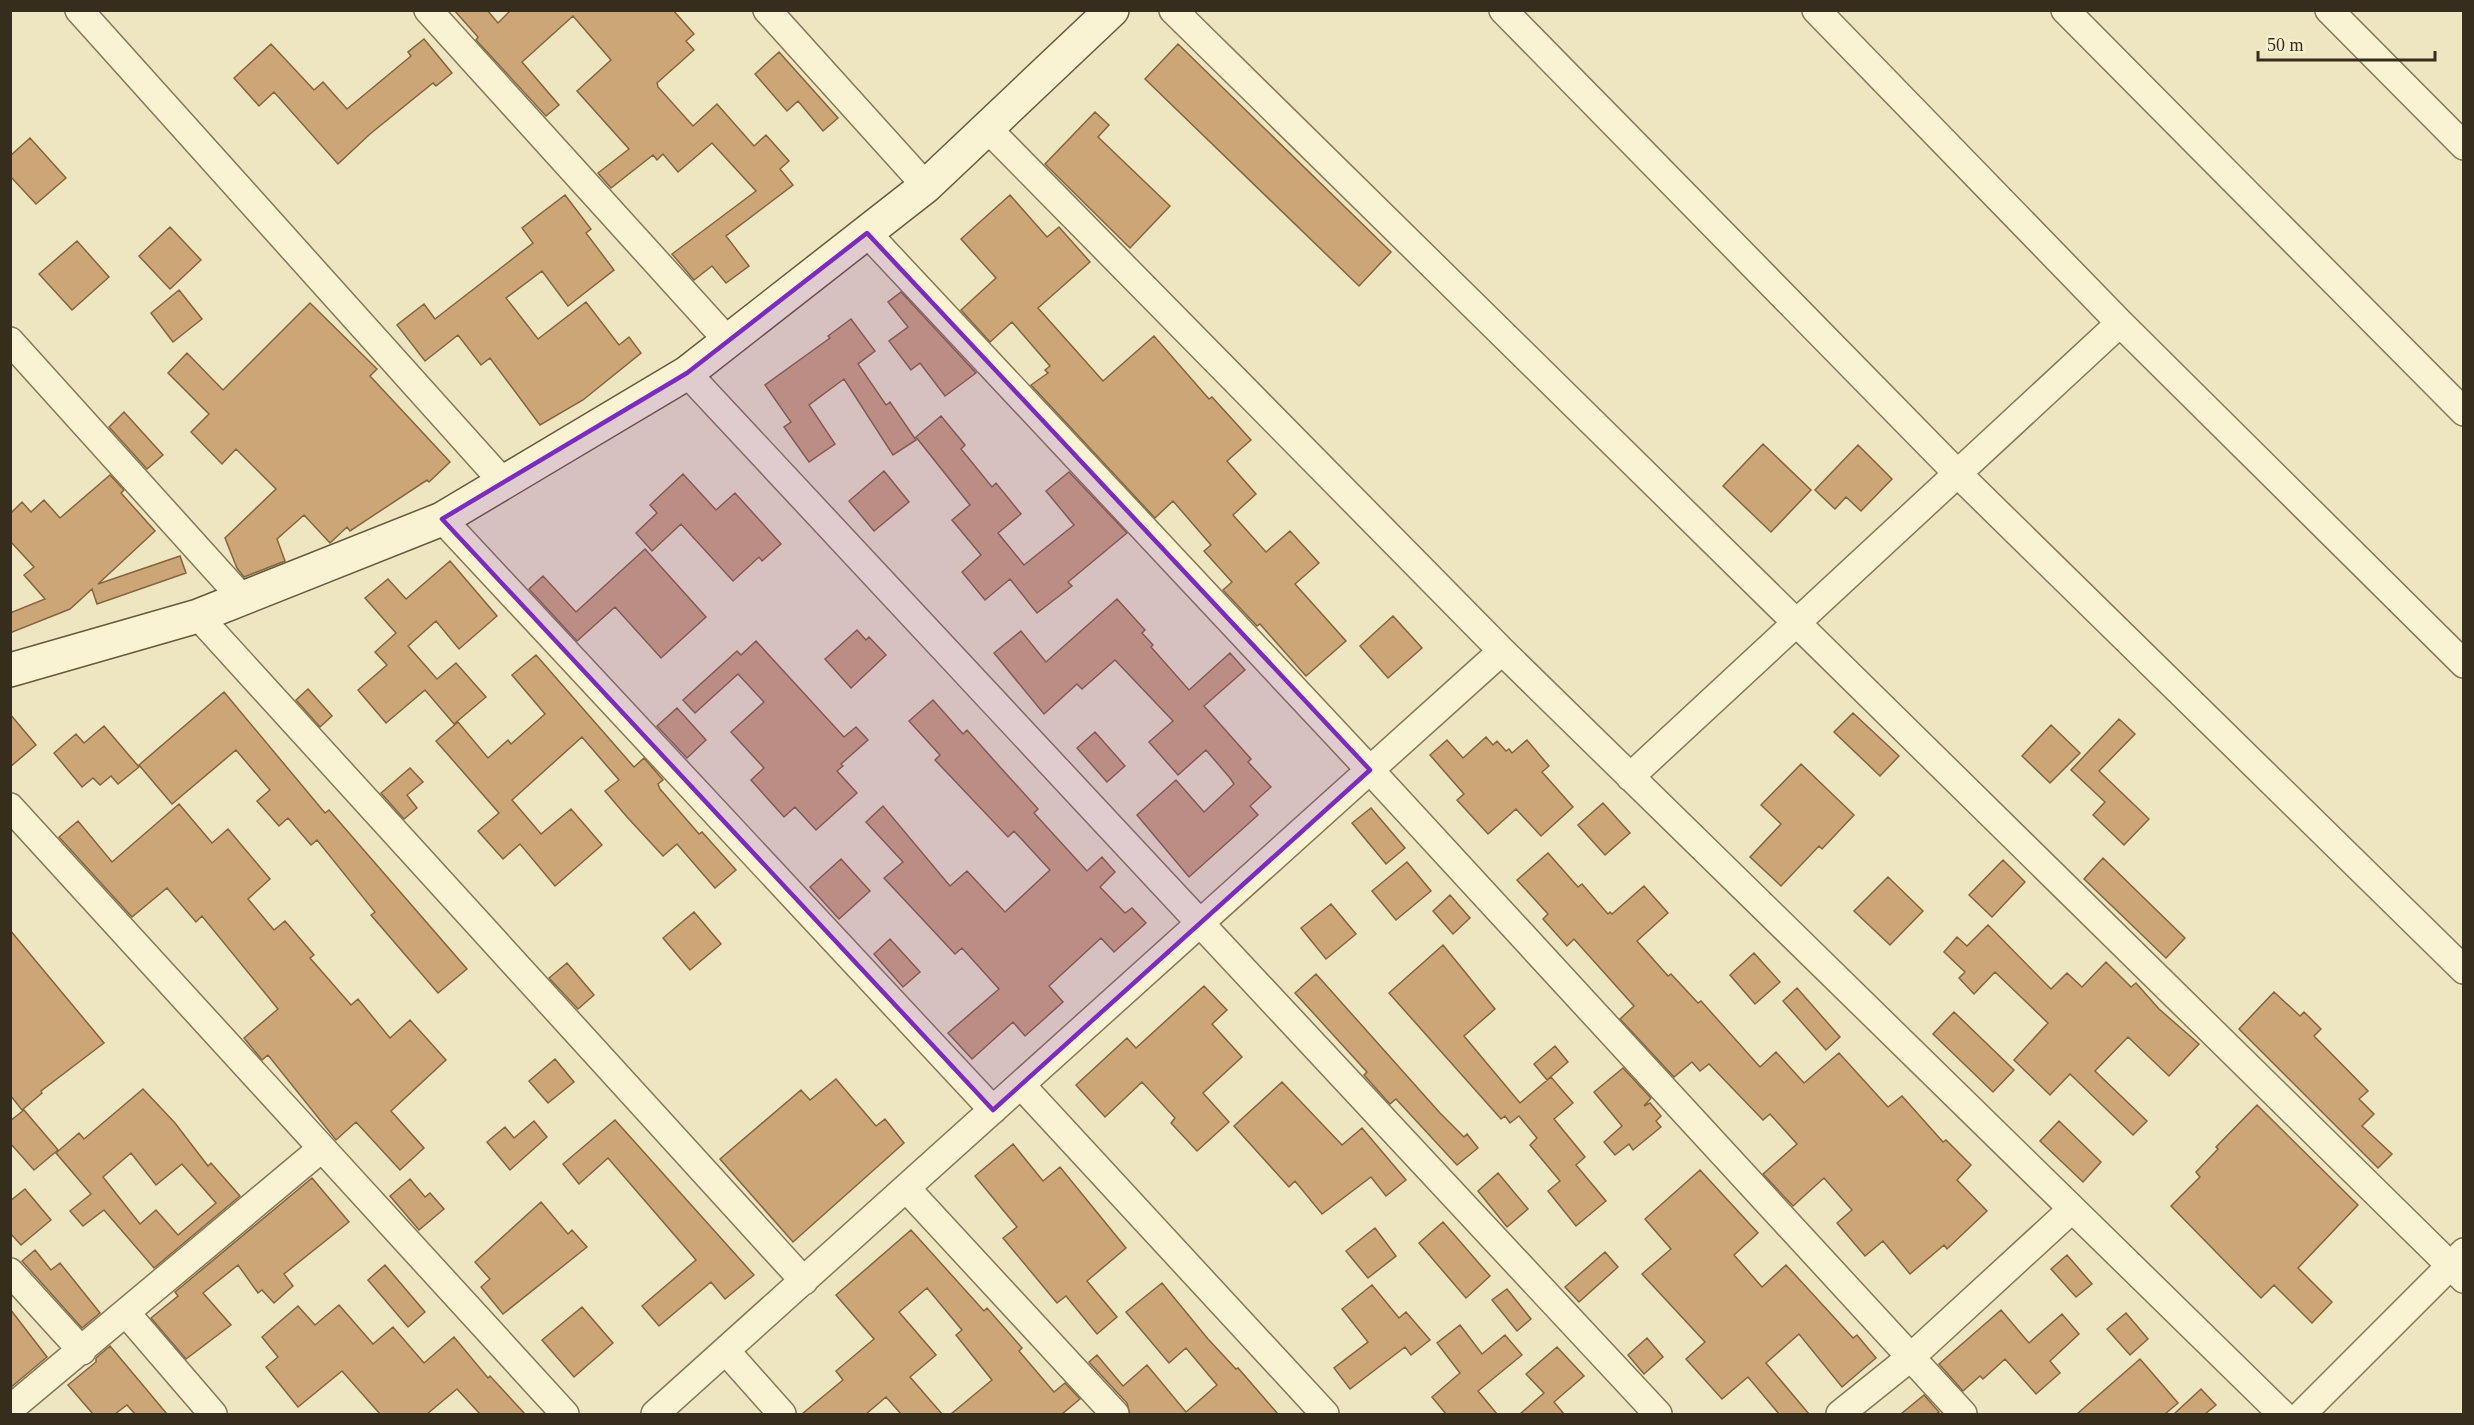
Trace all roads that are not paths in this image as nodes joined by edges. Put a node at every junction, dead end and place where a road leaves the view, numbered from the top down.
1 (79, 10) edge
2 (428, 10) edge
3 (767, 10) edge
4 (1112, 10) edge
5 (1173, 10) edge
6 (1503, 10) edge
7 (1816, 10) edge
8 (2065, 10) edge
9 (2329, 10) edge
10 (988, 129) junction
11 (2463, 146) edge
12 (926, 186) junction
13 (867, 233) junction
14 (2120, 323) junction
15 (10, 340) edge
16 (728, 341) junction
17 (687, 373) junction
18 (2463, 412) edge
19 (1958, 474) junction
20 (503, 482) junction
21 (442, 519) junction
22 (243, 599) junction
23 (198, 616) junction
24 (1797, 623) junction
25 (1502, 651) junction
26 (2463, 664) edge
27 (10, 670) edge
28 (1370, 770) junction
29 (1630, 777) junction
30 (10, 807) edge
31 (1199, 924) junction
32 (2463, 970) edge
33 (1021, 1085) junction
34 (993, 1110) junction
35 (321, 1149) junction
36 (906, 1188) junction
37 (2071, 1210) junction
38 (2459, 1266) edge
39 (10, 1272) edge
40 (804, 1281) junction
41 (127, 1314) junction
42 (726, 1350) junction
43 (82, 1351) junction
44 (1911, 1357) junction
45 (10, 1409) edge
46 (213, 1414) edge
47 (565, 1414) edge
48 (655, 1414) edge
49 (782, 1414) edge
50 (1115, 1414) edge
51 (1325, 1414) edge
52 (1658, 1414) edge
53 (1840, 1414) edge
54 (1963, 1414) edge
55 (2282, 1414) edge
56 (2302, 1414) edge

1 - 20 street
2 - 16 street
3 - 12 street
4 - 10 street
5 - 24 street
6 - 19 street
7 - 14 street
8 - 18 street
9 - 11 street
10 - 12 street
10 - 25 street
12 - 13 street
13 - 16 street
13 - 28 street
14 - 19 street
14 - 26 street
15 - 22 street
16 - 17 street
17 - 20 street
17 - 31 street
19 - 24 street
19 - 32 street
20 - 21 street
21 - 22 street
21 - 34 street
22 - 23 street
23 - 27 street
23 - 40 street
24 - 29 street
24 - 38 street
25 - 28 street
25 - 29 street
28 - 31 street
28 - 44 street
29 - 37 street
30 - 35 street
31 - 33 street
31 - 52 street
33 - 34 street
33 - 51 street
34 - 36 street
35 - 41 street
35 - 47 street
36 - 40 street
36 - 50 street
37 - 44 street
37 - 55 street
38 - 56 street
39 - 43 street
40 - 42 street
41 - 43 street
41 - 46 street
42 - 48 street
42 - 49 street
43 - 45 street
44 - 53 street
44 - 54 street

